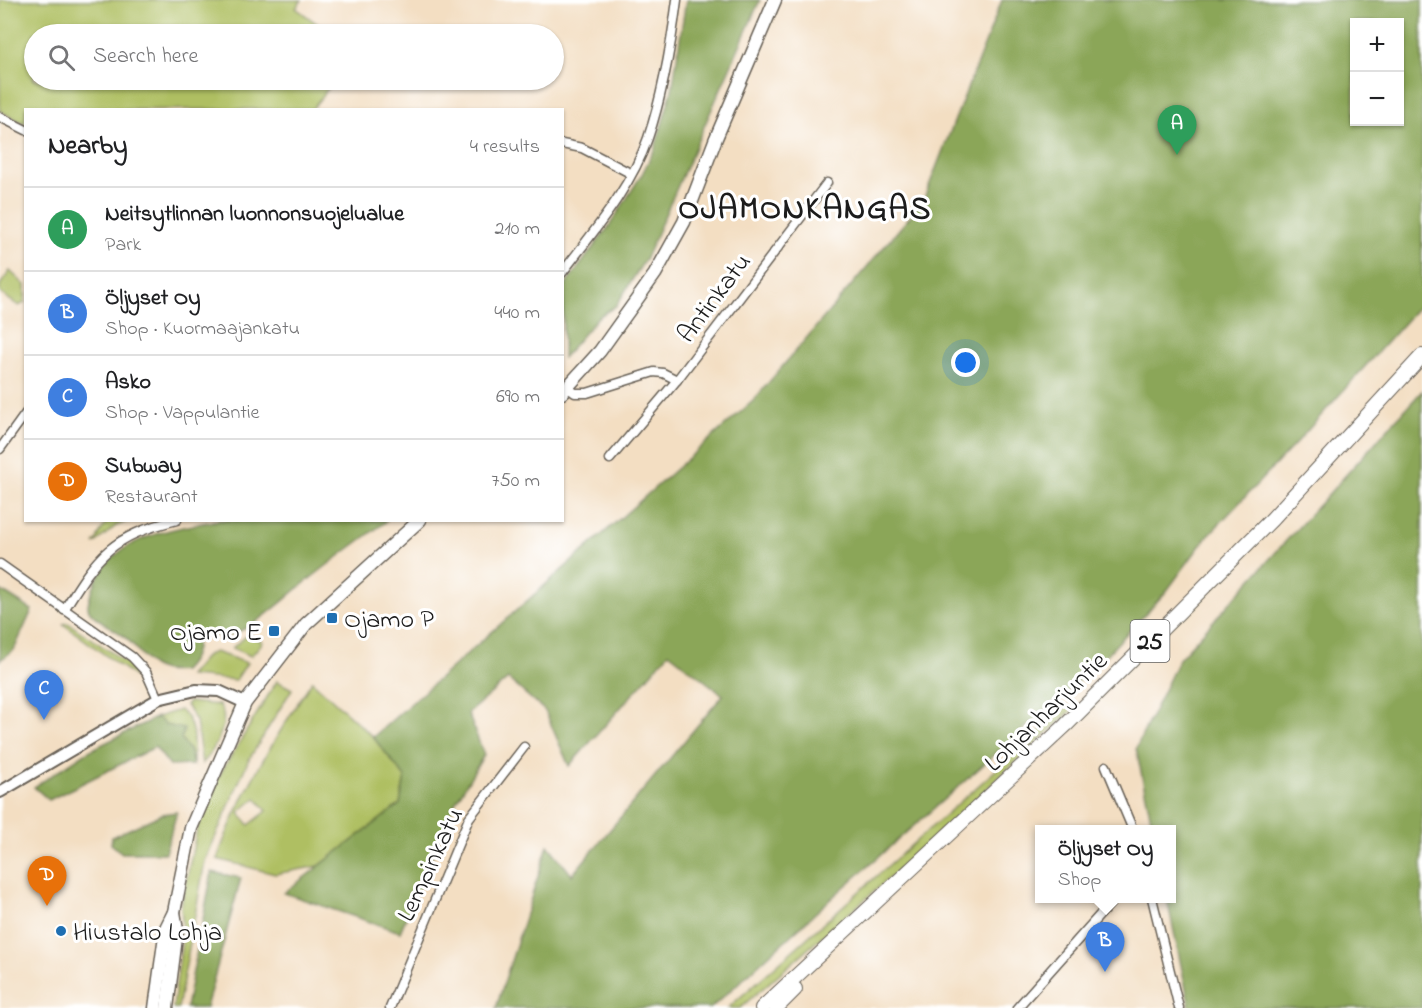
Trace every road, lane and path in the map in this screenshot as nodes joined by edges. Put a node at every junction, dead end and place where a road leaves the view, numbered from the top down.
1 (677, 0) edge
2 (775, 0) edge
3 (0, 117) edge
4 (24, 129) edge
5 (564, 144) edge
6 (630, 173) junction
7 (827, 183) dead end
8 (564, 270) edge
9 (1422, 356) edge
10 (677, 380) junction
11 (565, 390) edge
12 (24, 416) edge
13 (0, 449) edge
14 (610, 459) dead end
15 (170, 522) edge
16 (418, 522) edge
17 (0, 564) edge
18 (64, 610) junction
19 (158, 699) junction
20 (245, 703) junction
21 (524, 747) dead end
22 (1106, 766) dead end
23 (0, 792) edge
24 (1131, 825) edge
25 (1110, 903) edge
26 (1153, 903) edge
27 (174, 912) junction
28 (865, 913) junction
29 (807, 966) junction
30 (155, 1008) edge
31 (167, 1008) edge
32 (390, 1008) edge
33 (753, 1008) edge
34 (762, 1008) edge
35 (776, 1008) edge
36 (1017, 1008) edge
37 (1179, 1008) edge

1 - 6 street
2 - 11 main road
3 - 4 street
5 - 6 street
6 - 8 street
7 - 10 street, Antinkatu
9 - 28 highway, Lohjanharjuntie / 25
10 - 11 street, Antinkatu
10 - 14 street, Antinkatu
12 - 13 street
15 - 18 street
16 - 20 main road
17 - 18 street
18 - 19 street
19 - 20 street
19 - 23 street
20 - 27 main road
21 - 32 street, Lempinkatu
22 - 24 street
25 - 36 street
26 - 37 street
27 - 30 main road
27 - 31 main road
28 - 29 highway, Lohjanharjuntie / 25
28 - 35 highway
29 - 33 highway
29 - 34 highway, Lohjanharjuntie / 25

